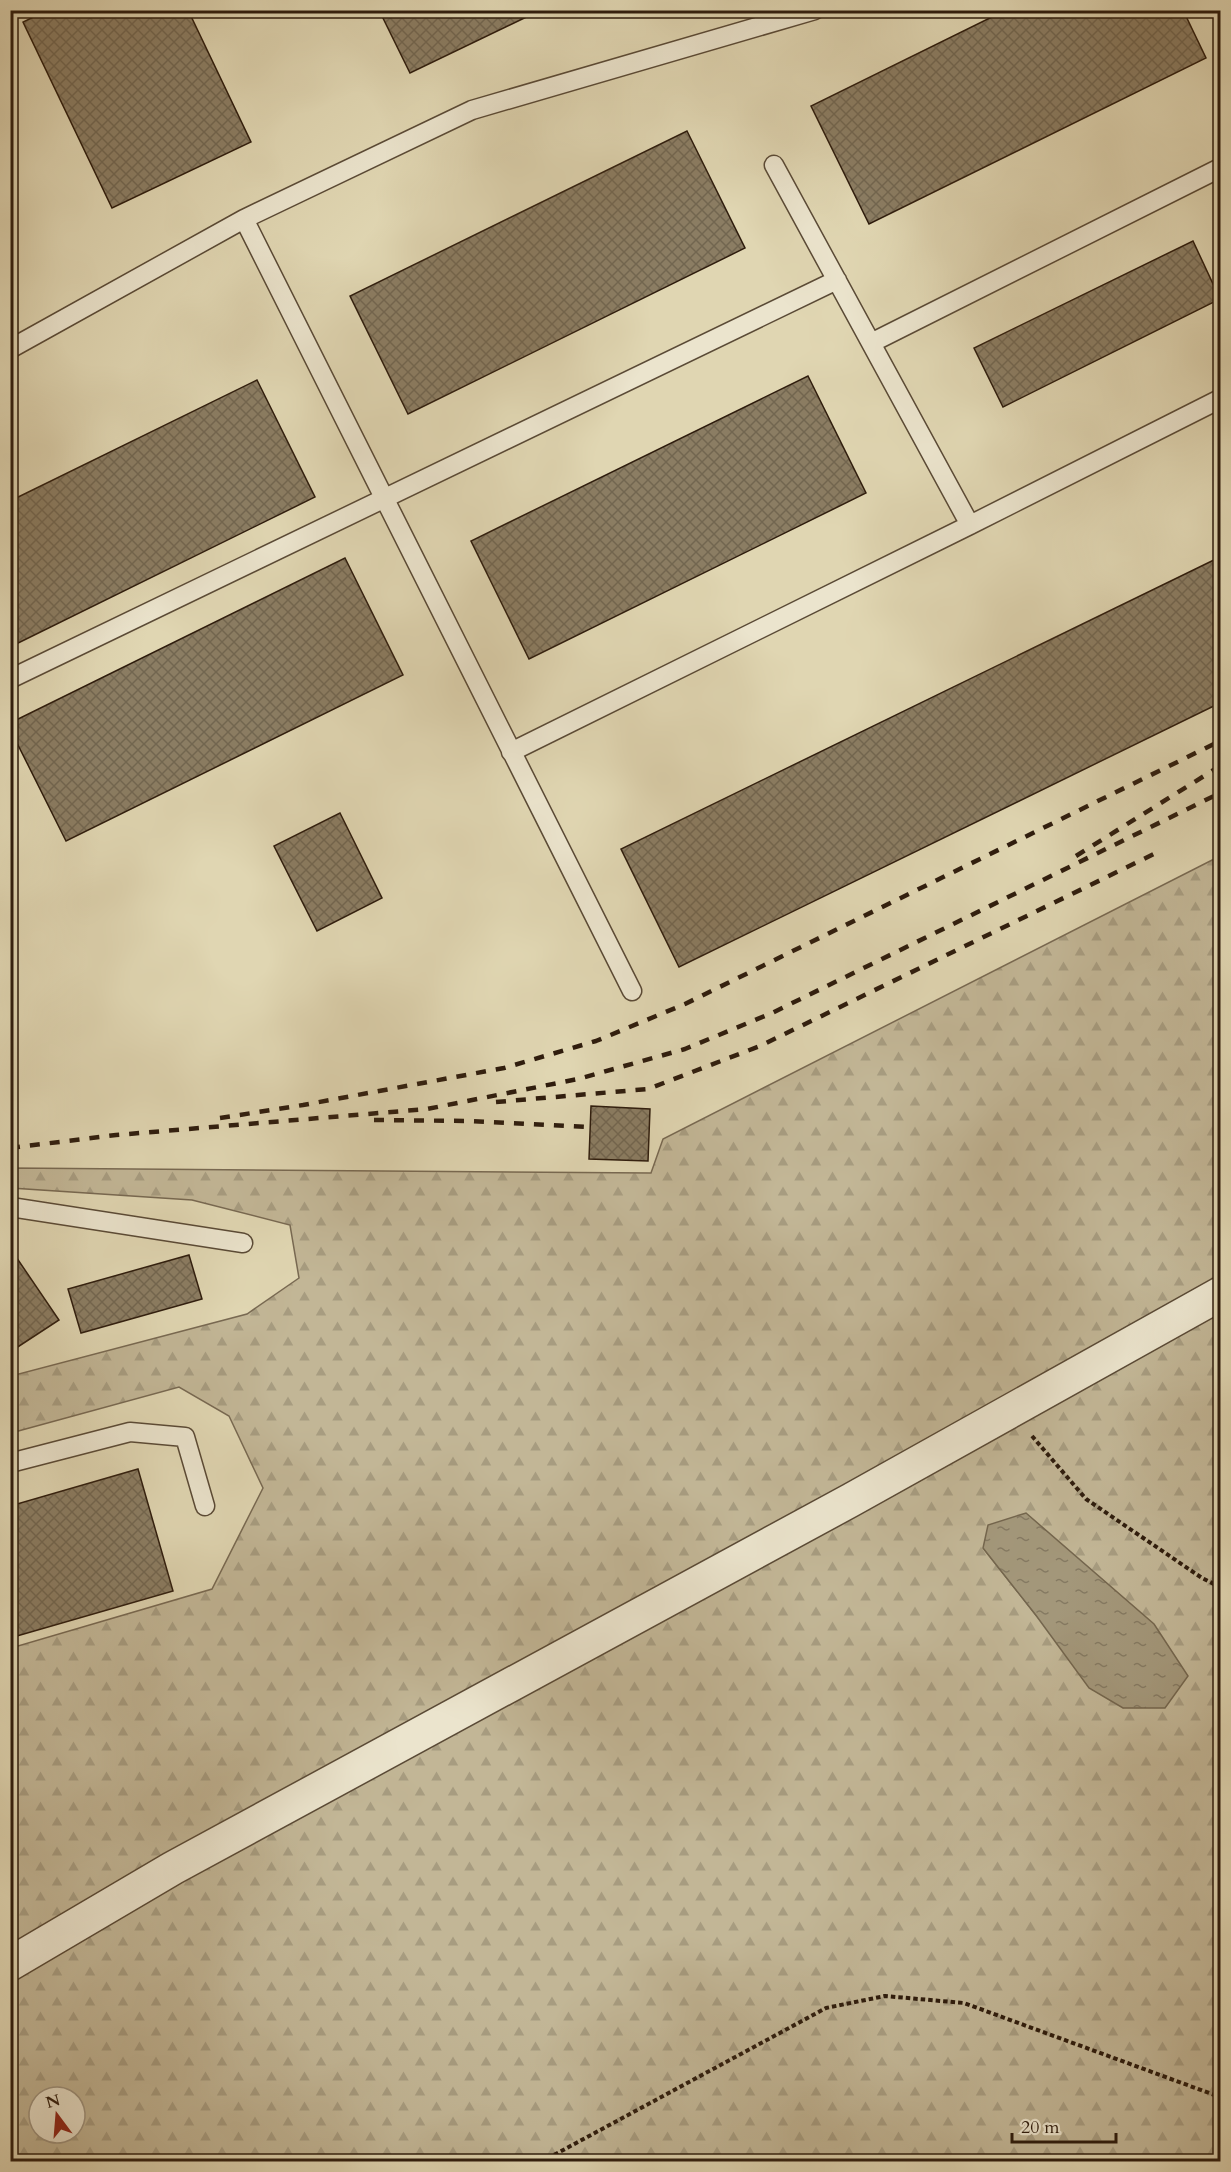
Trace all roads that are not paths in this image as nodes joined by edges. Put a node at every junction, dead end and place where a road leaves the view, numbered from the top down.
1 (814, 10) edge
2 (774, 165) dead end
3 (1221, 168) edge
4 (244, 219) junction
5 (837, 280) junction
6 (871, 343) junction
7 (10, 349) edge
8 (1221, 399) edge
9 (385, 498) junction
10 (970, 525) junction
11 (10, 679) edge
12 (511, 752) junction
13 (632, 991) dead end
14 (10, 1210) edge
15 (243, 1243) dead end
16 (1221, 1294) edge
17 (10, 1463) edge
18 (205, 1506) dead end
19 (10, 1964) edge

1 - 4 lane
2 - 5 lane
3 - 6 lane
4 - 7 lane
4 - 9 lane
5 - 6 lane
5 - 9 lane
6 - 10 lane
8 - 10 lane
9 - 11 lane
9 - 12 lane
10 - 12 lane
12 - 13 lane
14 - 15 lane
16 - 19 street
17 - 18 lane

